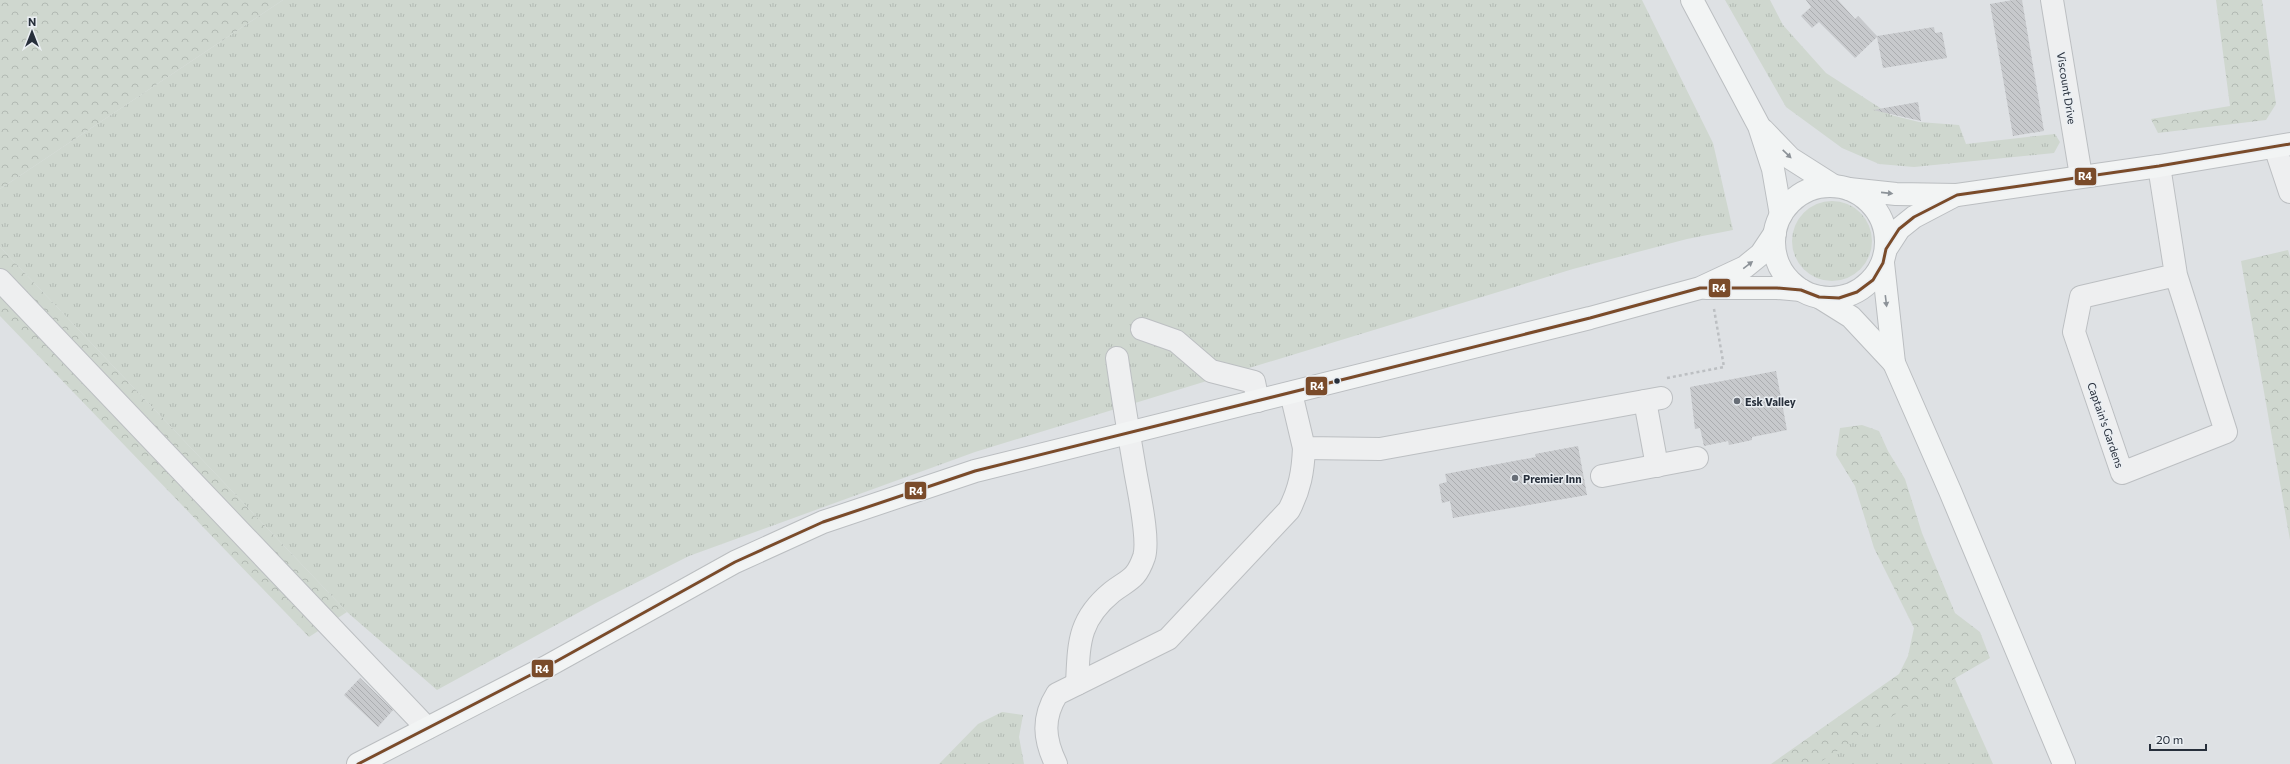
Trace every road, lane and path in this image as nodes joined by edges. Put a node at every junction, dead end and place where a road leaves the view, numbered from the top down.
1 (1692, 0) edge
2 (2052, 0) edge
3 (1759, 126) junction
4 (2282, 146) edge
5 (2159, 166) junction
6 (2081, 176) junction
7 (1841, 187) junction
8 (2290, 192) edge
9 (1957, 195) junction
10 (1778, 224) junction
11 (1885, 256) junction
12 (2176, 274) junction
13 (0, 280) edge
14 (1700, 288) junction
15 (1810, 294) junction
16 (1719, 308) dead end
17 (1142, 329) dead end
18 (1117, 358) dead end
19 (1894, 363) junction
20 (1291, 393) junction
21 (1653, 400) junction
22 (1258, 401) junction
23 (1128, 433) junction
24 (1304, 448) junction
25 (1697, 458) dead end
26 (1657, 466) junction
27 (1602, 476) dead end
28 (1077, 684) junction
29 (426, 728) junction
30 (358, 764) edge
31 (1056, 764) edge
32 (2064, 764) edge

1 - 3 main road
2 - 6 street, Viscount Drive
3 -> 7 main road
3 - 10 main road
4 - 5 main road
4 - 8 street
5 - 6 main road
5 - 12 street, Captain's Gardens
6 - 9 main road
7 -> 9 main road
7 - 10 main road
7 - 11 main road
9 - 11 main road
14 -> 10 main road
10 - 15 main road
11 - 15 main road
11 -> 19 main road
12 - 12 street, Captain's Gardens
13 - 29 street
14 - 15 main road
14 - 20 main road
15 - 19 main road
16 - 21 path
17 - 22 street
18 - 23 street
19 - 32 main road
20 - 22 main road
20 - 24 street
21 - 24 street
21 - 26 street
22 - 23 main road
23 - 28 street
23 - 29 main road
24 - 28 street
25 - 26 street
26 - 27 street
28 - 31 street
29 - 30 main road

